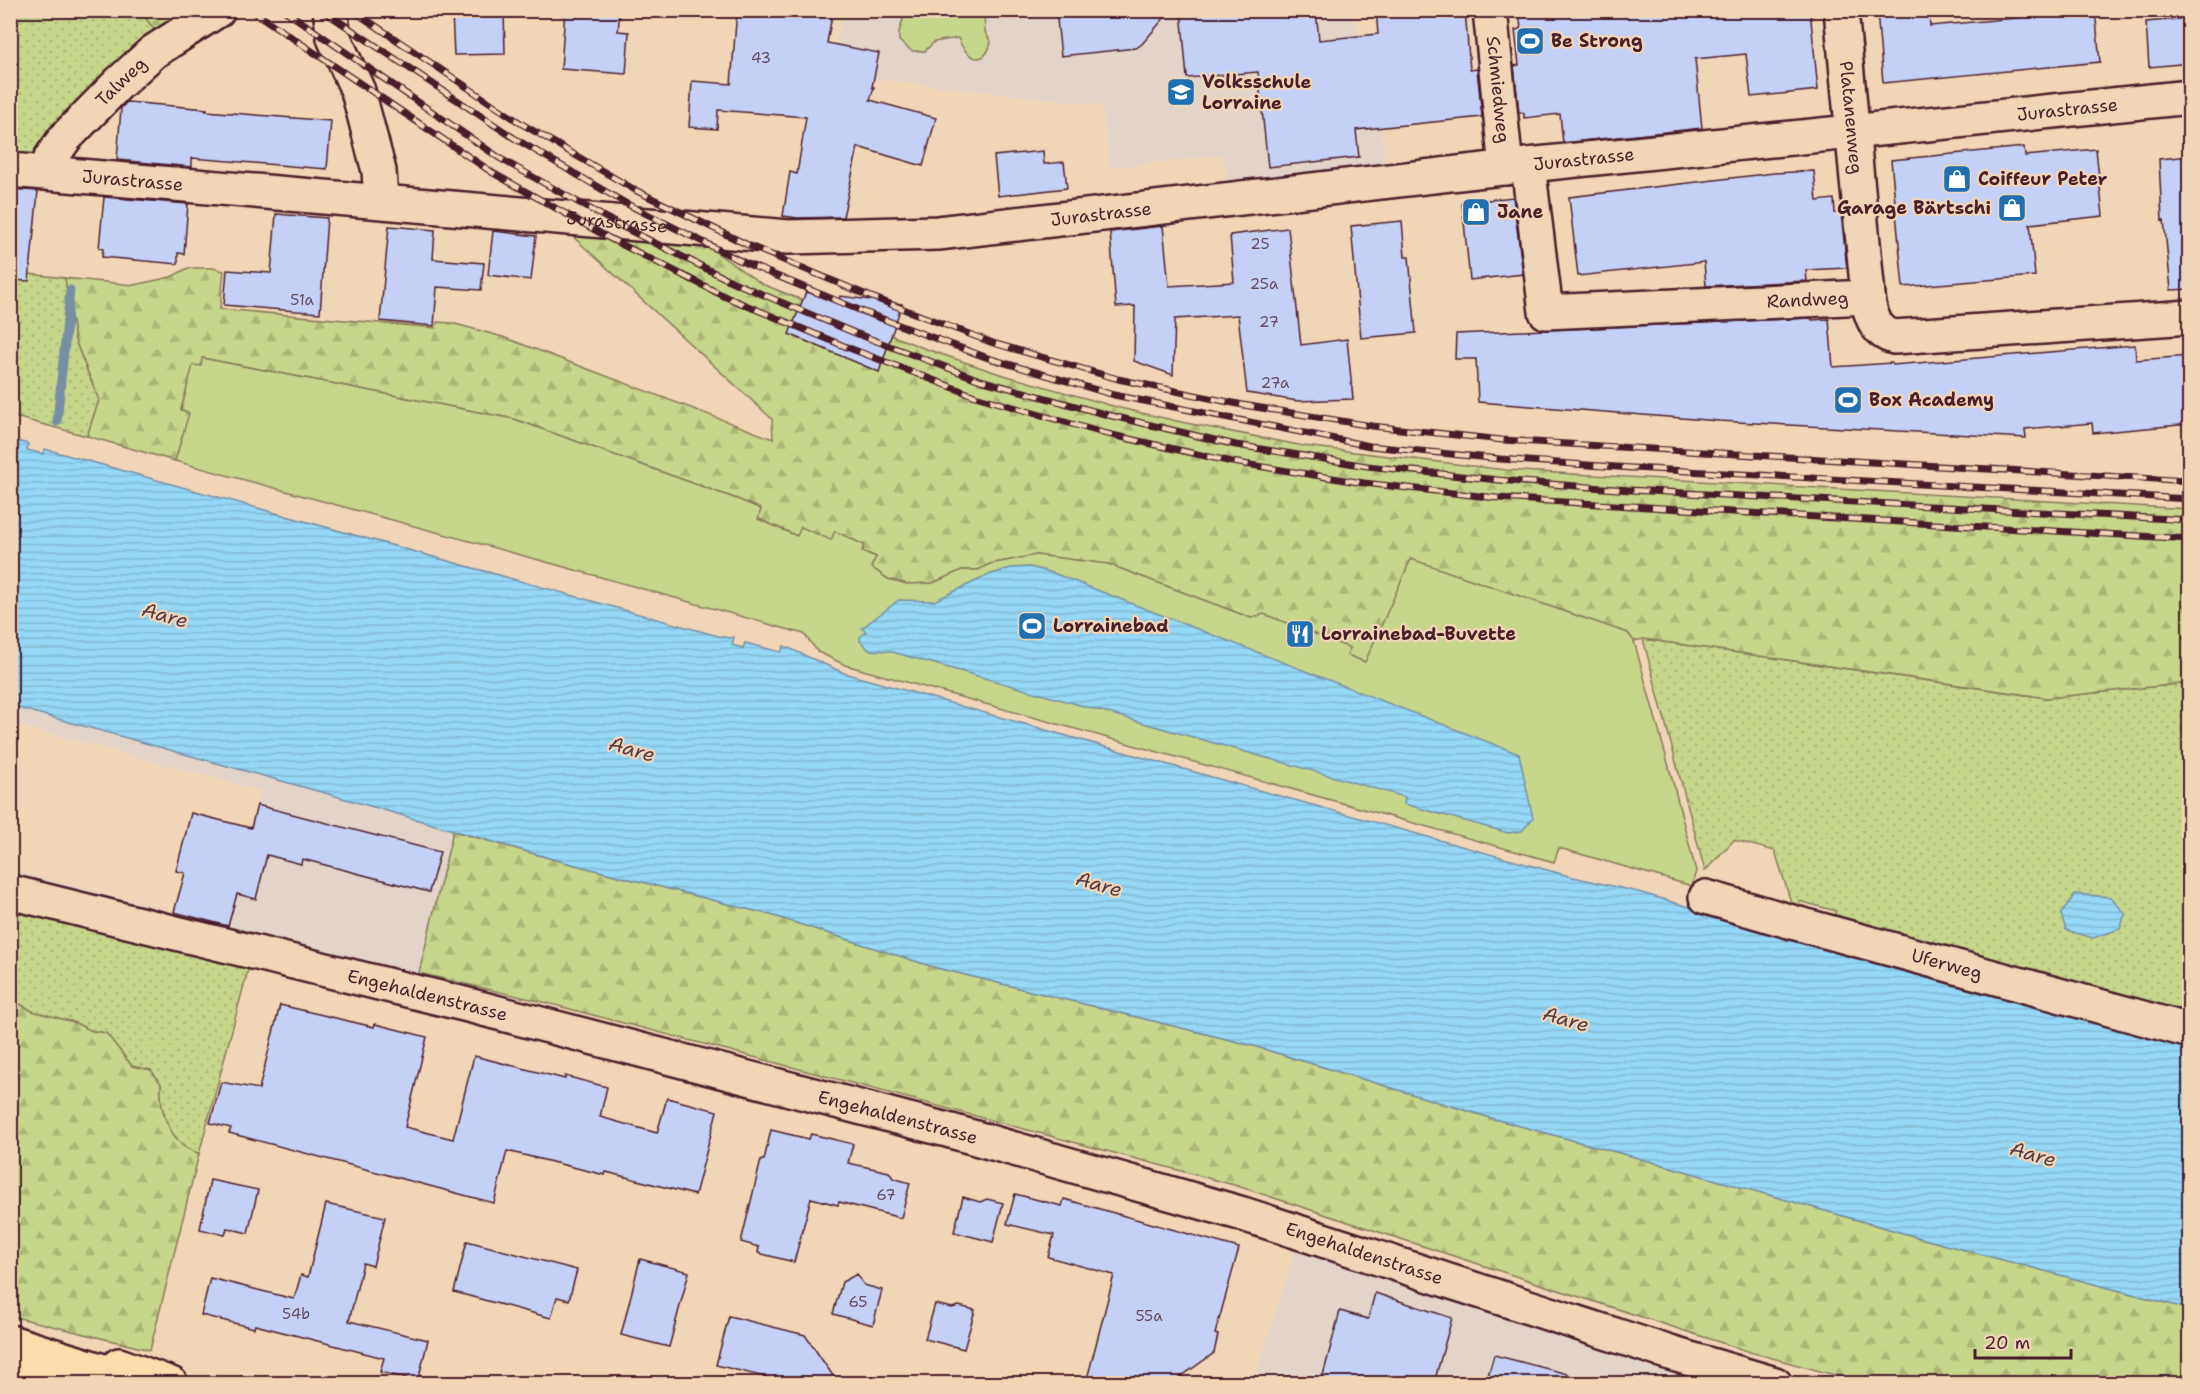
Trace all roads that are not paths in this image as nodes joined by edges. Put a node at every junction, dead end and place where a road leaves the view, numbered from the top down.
1 (218, 10) edge
2 (330, 10) edge
3 (1490, 10) edge
4 (1841, 10) edge
5 (2190, 97) edge
6 (1853, 130) junction
7 (1517, 166) junction
8 (10, 170) edge
9 (49, 172) junction
10 (381, 200) junction
11 (1868, 297) junction
12 (2190, 317) edge
13 (10, 892) edge
14 (1707, 897) dead end
15 (2190, 1031) edge
16 (10, 1327) edge
17 (10, 1342) edge
18 (10, 1371) edge
19 (57, 1383) edge
20 (145, 1383) edge
21 (171, 1383) edge
22 (1775, 1383) edge

1 - 9 street, Talweg
2 - 10 street
3 - 7 street, Schmiedweg
4 - 6 street, Platanenweg
5 - 6 street, Jurastrasse
6 - 7 street, Jurastrasse
6 - 11 street, Platanenweg
7 - 10 street, Jurastrasse
7 - 11 street, Randweg
8 - 9 street, Jurastrasse
9 - 10 street, Jurastrasse
11 - 12 street, Randweg
13 - 22 street, Engehaldenstrasse
14 - 15 street, Uferweg
16 - 21 main road
17 - 20 main road
18 - 19 main road

